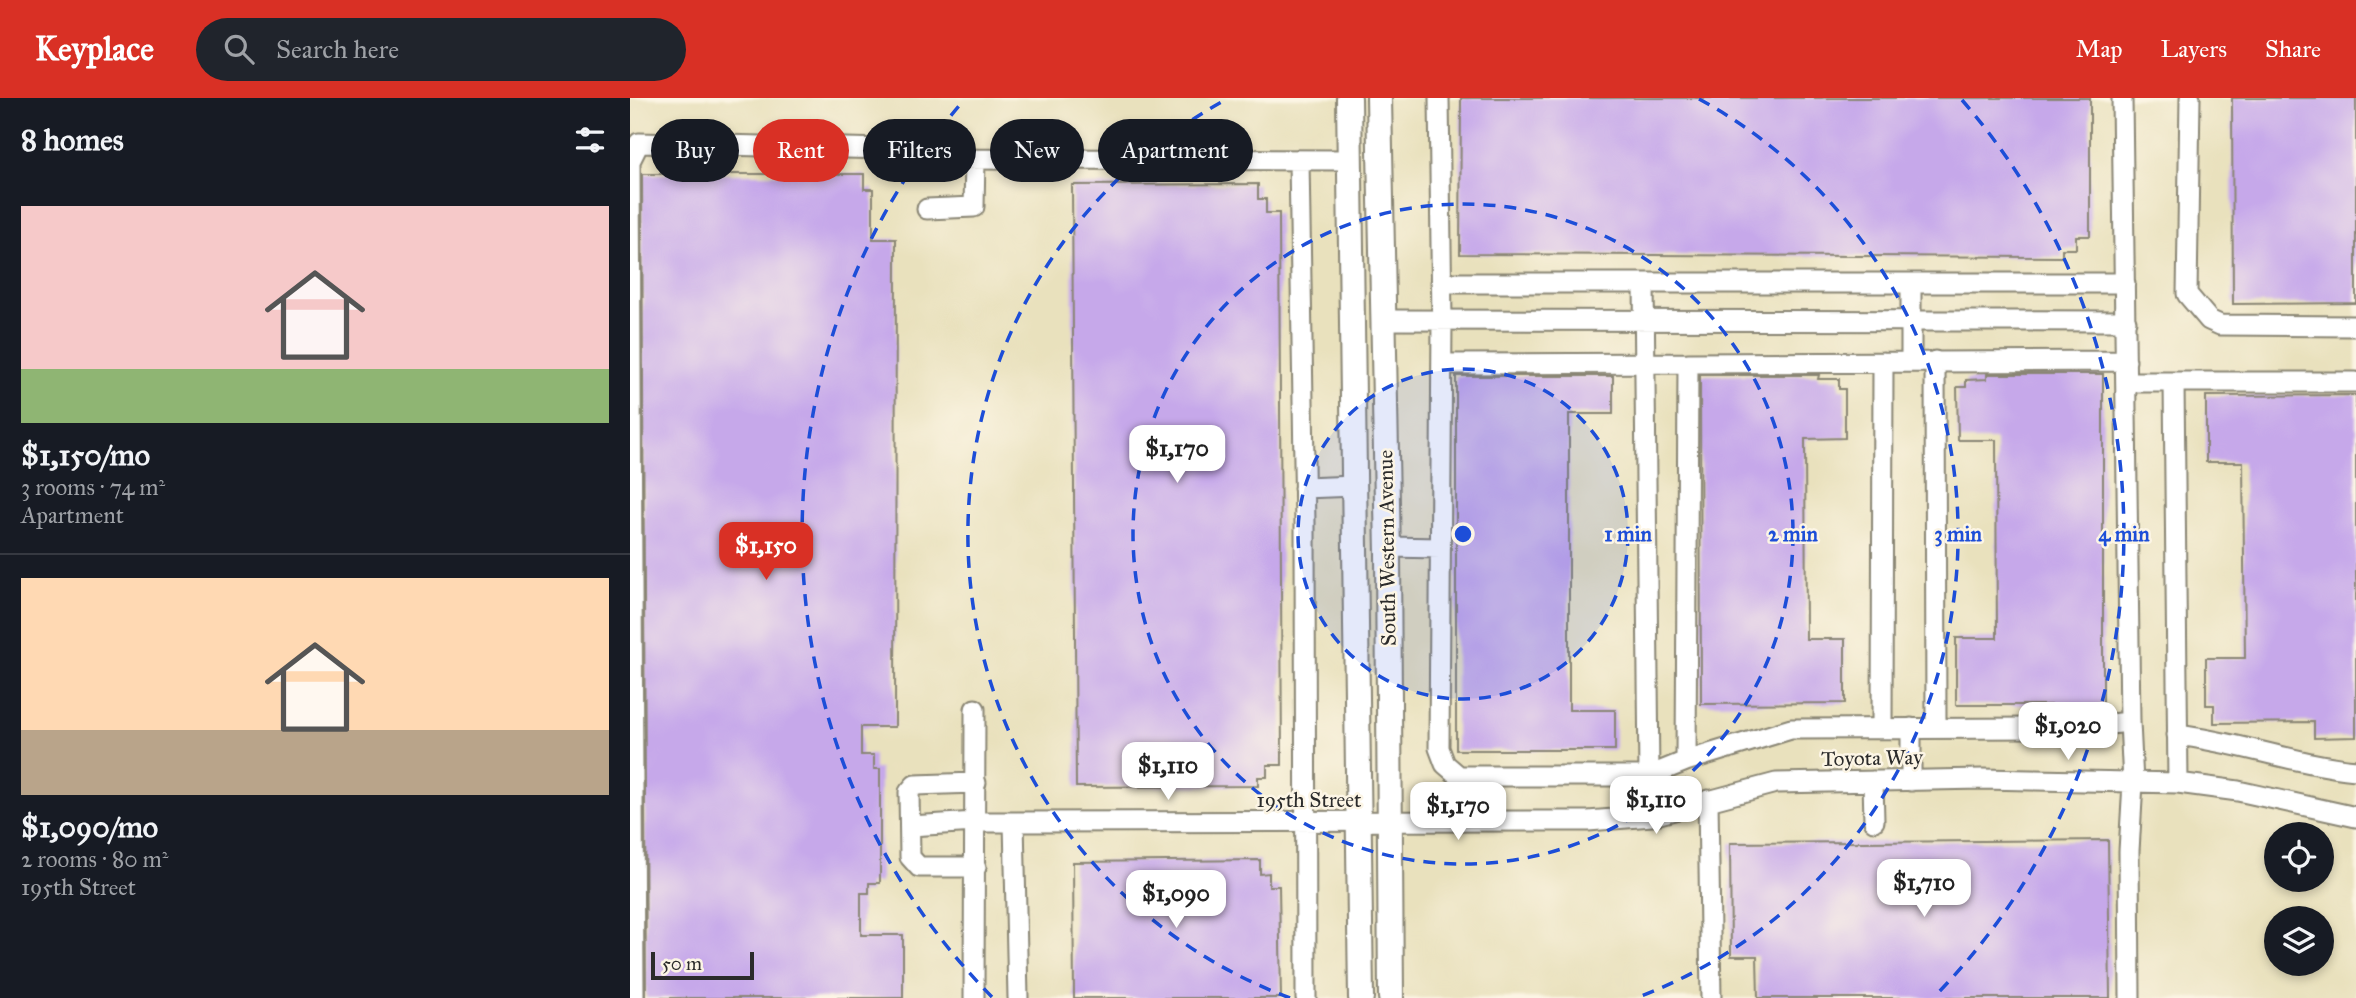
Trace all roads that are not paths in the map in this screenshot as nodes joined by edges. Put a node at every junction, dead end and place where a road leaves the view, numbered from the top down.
1 (1349, 98) edge
2 (1379, 98) edge
3 (1439, 98) edge
4 (2122, 98) edge
5 (2190, 98) edge
6 (863, 148) edge
7 (976, 159) edge
8 (1298, 160) junction
9 (1350, 160) junction
10 (975, 182) edge
11 (927, 209) dead end
12 (1441, 283) junction
13 (1644, 283) junction
14 (1911, 283) junction
15 (2125, 283) junction
16 (1383, 320) junction
17 (1442, 320) junction
18 (1644, 320) junction
19 (1911, 321) junction
20 (2126, 321) junction
21 (2356, 326) edge
22 (1911, 361) junction
23 (1935, 361) junction
24 (2126, 361) junction
25 (1883, 362) junction
26 (1644, 363) junction
27 (1688, 363) junction
28 (1442, 364) junction
29 (2127, 382) junction
30 (2174, 382) junction
31 (2356, 382) edge
32 (1355, 486) junction
33 (1304, 488) junction
34 (1388, 547) junction
35 (1440, 548) junction
36 (975, 709) dead end
37 (2130, 722) junction
38 (1882, 728) junction
39 (1911, 728) junction
40 (1936, 728) junction
41 (2177, 736) junction
42 (1686, 761) junction
43 (2356, 770) edge
44 (1649, 776) junction
45 (1911, 780) junction
46 (1873, 781) junction
47 (976, 783) junction
48 (2133, 783) junction
49 (2178, 783) junction
50 (1708, 800) junction
51 (1652, 816) junction
52 (2356, 817) edge
53 (1874, 821) dead end
54 (976, 822) junction
55 (1014, 822) junction
56 (1305, 822) junction
57 (1389, 822) junction
58 (1359, 823) junction
59 (910, 826) junction
60 (976, 867) junction
61 (634, 998) edge
62 (974, 998) edge
63 (1018, 998) edge
64 (1307, 998) edge
65 (1361, 998) edge
66 (1391, 998) edge
67 (1711, 998) edge
68 (2130, 998) edge

1 - 9 main road, South Western Avenue
2 - 16 main road, South Western Avenue
3 - 12 street
4 - 15 street
5 - 21 street
6 - 61 street
7 - 8 street
8 - 9 street
8 - 33 street
9 - 32 main road, South Western Avenue
10 - 11 street
12 - 13 street
12 - 17 street
13 - 14 street
13 - 18 street
14 - 15 street
14 - 19 street
15 - 20 street
16 - 17 street
16 - 34 main road, South Western Avenue
17 - 18 street
17 - 28 street
18 - 19 street
18 - 26 street
19 - 20 street
19 - 22 street
20 - 24 street
22 - 23 street
22 - 25 street
23 - 24 street
23 - 40 street
24 - 29 street
25 - 27 street
25 - 38 street
26 - 27 street
26 - 28 street
26 - 44 street
27 - 42 street
28 - 35 street
29 - 30 street
29 - 37 street
30 - 31 street
30 - 41 street
32 - 33 street
32 - 58 main road, South Western Avenue
33 - 56 street
34 - 35 street
34 - 57 main road, South Western Avenue
35 - 44 street
36 - 47 street
37 - 40 street
37 - 48 street
38 - 39 street
38 - 42 street
39 - 40 street
39 - 45 street
41 - 43 street
41 - 49 street
42 - 44 street
44 - 51 street
45 - 46 street, Toyota Way
45 - 48 street, Toyota Way
46 - 50 street, Toyota Way
46 - 53 street
47 - 54 street
47 - 59 street
48 - 49 street, Toyota Way
48 - 68 street
49 - 52 street, Toyota Way
50 - 51 street, Toyota Way
50 - 67 street
51 - 57 street, Toyota Way
54 - 55 street, 195th Street
54 - 59 street, 195th Street
54 - 60 street
55 - 56 street, 195th Street
55 - 63 street
56 - 58 street, 195th Street
56 - 64 street
57 - 58 street, 195th Street
57 - 66 main road, South Western Avenue
58 - 65 main road, South Western Avenue
59 - 60 street
60 - 62 street

